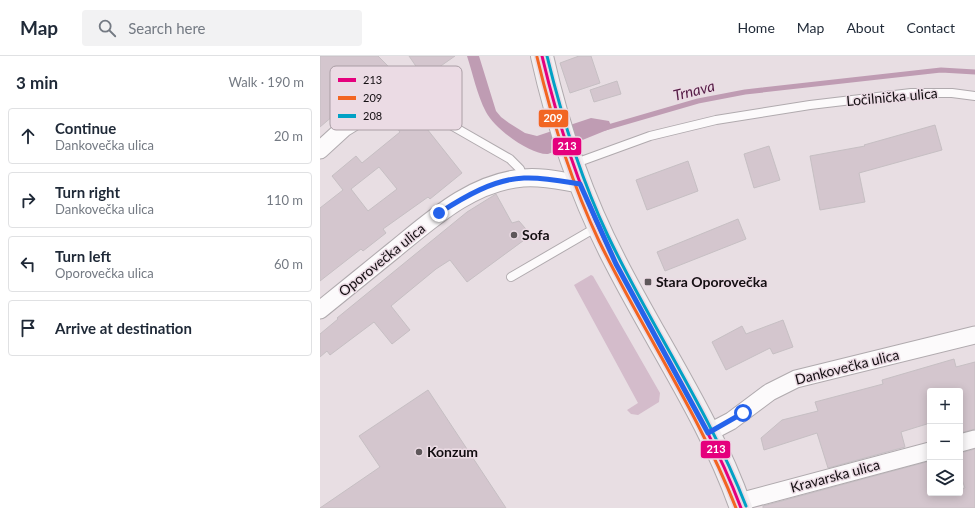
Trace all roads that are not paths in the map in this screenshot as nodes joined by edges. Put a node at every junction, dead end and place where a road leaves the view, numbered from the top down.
1 (542, 56) edge
2 (975, 96) edge
3 (342, 130) edge
4 (459, 130) edge
5 (320, 150) edge
6 (573, 166) junction
7 (523, 178) junction
8 (598, 226) junction
9 (511, 277) dead end
10 (320, 310) edge
11 (975, 335) edge
12 (708, 433) junction
13 (975, 439) edge
14 (963, 442) edge
15 (927, 452) edge
16 (740, 505) edge

1 - 6 main road
2 - 6 lane, Ločilnička ulica
3 - 5 street
4 - 7 lane
6 - 7 street, Oporovečka ulica
6 - 8 main road
7 - 10 street, Oporovečka ulica
8 - 9 lane
8 - 12 main road
11 - 12 street, Dankovečka ulica
12 - 16 main road
13 - 14 street
15 - 16 street, Kravarska ulica

